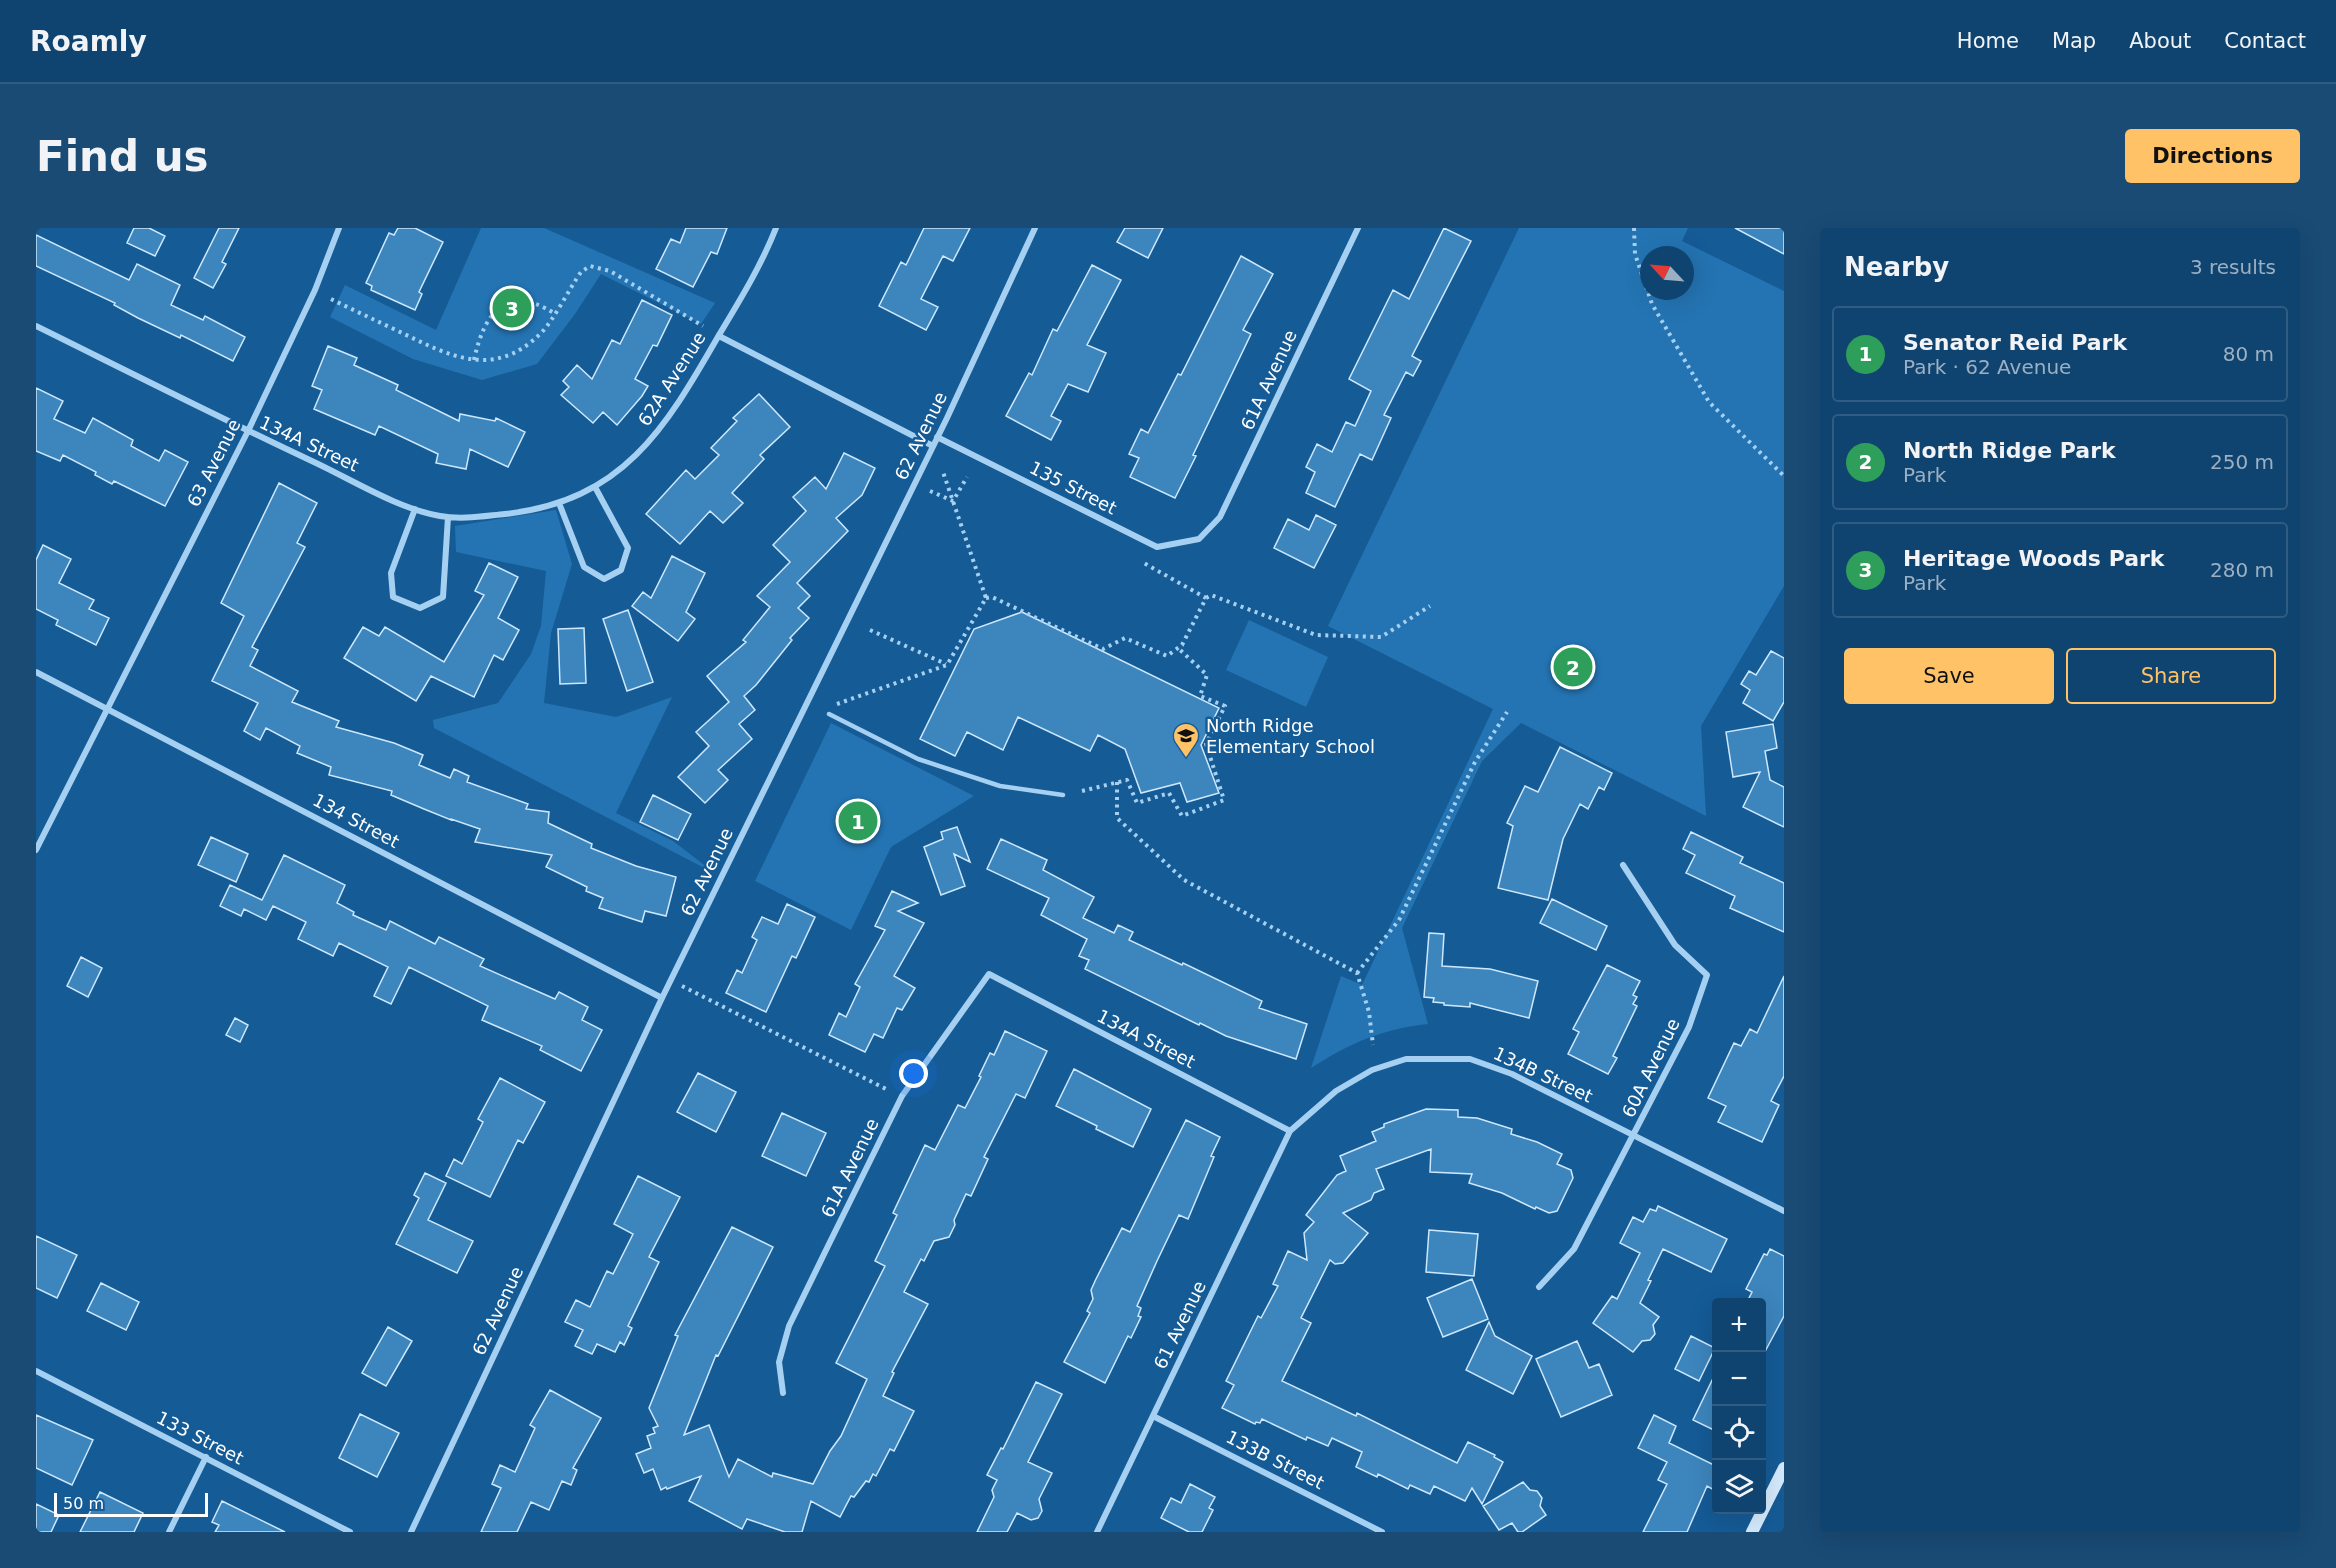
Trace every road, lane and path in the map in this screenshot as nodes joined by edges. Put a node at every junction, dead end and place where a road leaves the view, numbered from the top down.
1 (339, 228) edge
2 (776, 228) edge
3 (1035, 228) edge
4 (1358, 228) edge
5 (1634, 228) edge
6 (331, 298) dead end
7 (554, 313) junction
8 (36, 326) edge
9 (703, 326) dead end
10 (719, 336) junction
11 (474, 360) junction
12 (248, 431) junction
13 (937, 437) junction
14 (933, 446) junction
15 (943, 472) dead end
16 (1784, 476) edge
17 (967, 477) dead end
18 (595, 487) junction
19 (930, 491) dead end
20 (953, 501) junction
21 (559, 503) junction
22 (416, 509) junction
23 (515, 513) joint
24 (448, 516) junction
25 (1199, 539) joint
26 (1142, 562) dead end
27 (986, 598) junction
28 (1206, 598) junction
29 (1430, 606) dead end
30 (870, 630) dead end
31 (1178, 648) junction
32 (947, 665) junction
33 (36, 672) edge
34 (833, 706) dead end
35 (107, 707) junction
36 (1507, 711) dead end
37 (829, 714) dead end
38 (1117, 782) junction
39 (1082, 791) dead end
40 (1063, 795) dead end
41 (36, 850) edge
42 (1623, 866) dead end
43 (1357, 973) junction
44 (989, 975) joint
45 (682, 986) dead end
46 (662, 998) junction
47 (1373, 1045) dead end
48 (888, 1090) dead end
49 (1290, 1131) junction
50 (1635, 1135) junction
51 (1784, 1211) edge
52 (1539, 1287) dead end
53 (36, 1371) edge
54 (783, 1393) dead end
55 (1153, 1416) junction
56 (206, 1457) junction
57 (1784, 1468) edge
58 (169, 1532) edge
59 (350, 1532) edge
60 (411, 1532) edge
61 (1097, 1532) edge
62 (1382, 1532) edge
63 (1752, 1532) edge

1 - 12 street, 63 Avenue
2 - 10 street, 62A Avenue
3 - 13 street, 62 Avenue
4 - 25 street, 61A Avenue
5 - 16 path
6 - 11 path
7 - 9 path
7 - 11 path
7 - 11 path
8 - 12 street, 134A Street
10 - 14 street
10 - 18 street, 62A Avenue
12 - 22 street, 134A Street
12 - 35 street, 63 Avenue
13 - 14 street, 62 Avenue
13 - 25 street, 135 Street
14 - 46 street, 62 Avenue
15 - 20 path
17 - 20 path
18 - 21 street, 62A Avenue
18 - 21 street
19 - 20 path
20 - 27 path
21 - 23 street, 62A Avenue
22 - 24 street, 134A Street
22 - 24 street
23 - 24 street, 134A Street
26 - 28 path
27 - 31 path
27 - 32 path
28 - 29 path
28 - 31 path
30 - 32 path
31 - 38 path
32 - 34 path
33 - 35 street, 134 Street
35 - 41 street, 63 Avenue
35 - 46 street, 134 Street
36 - 43 path
37 - 40 lane
38 - 39 path
38 - 43 path
42 - 50 street, 60A Avenue
43 - 47 path
44 - 49 street, 134A Street
44 - 54 street, 61A Avenue
45 - 48 path
46 - 60 street, 62 Avenue
49 - 50 street, 134B Street
49 - 55 street, 61 Avenue
50 - 51 street, 134B Street
50 - 52 street, 60A Avenue
53 - 56 street, 133 Street
55 - 61 street, 61 Avenue
55 - 62 street, 133B Street
56 - 58 street
56 - 59 street, 133 Street
57 - 63 street

